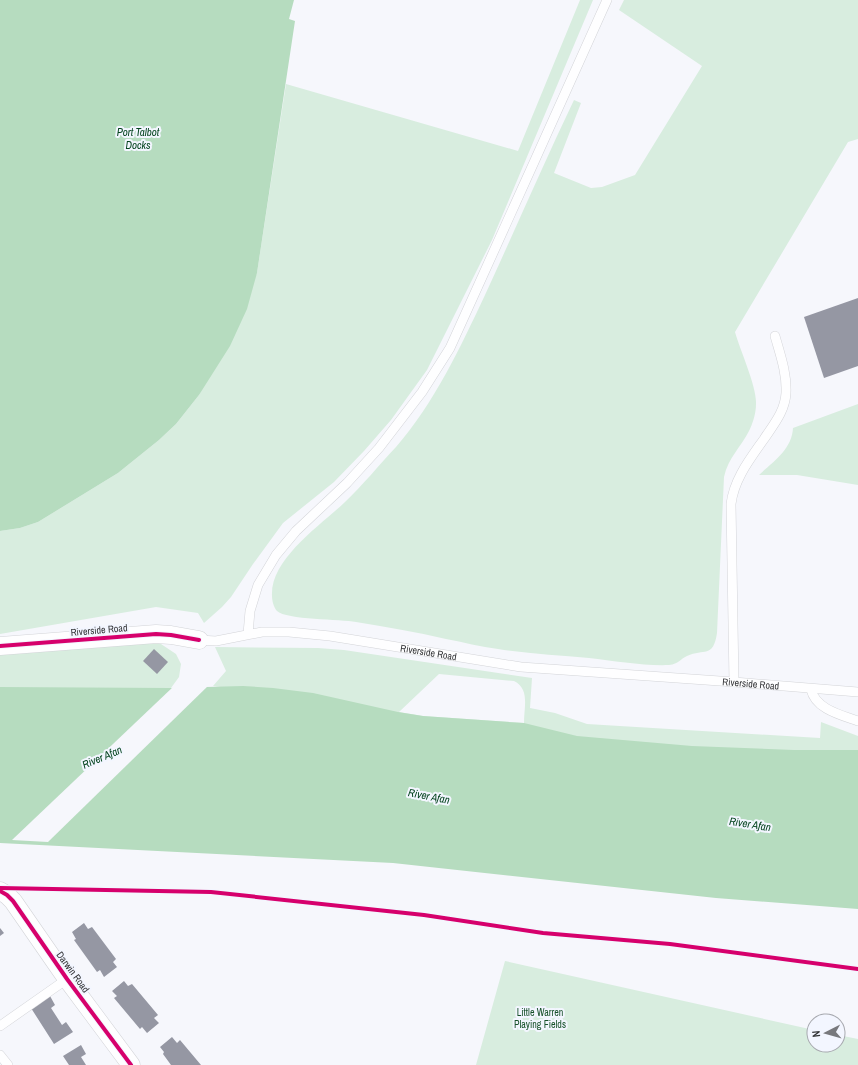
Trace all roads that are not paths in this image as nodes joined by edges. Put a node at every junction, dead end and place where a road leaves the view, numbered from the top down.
1 (607, 0) edge
2 (775, 336) dead end
3 (248, 634) junction
4 (199, 640) joint
5 (0, 646) edge
6 (734, 682) junction
7 (811, 689) junction
8 (858, 692) edge
9 (858, 721) edge
10 (0, 891) edge
11 (67, 979) junction
12 (0, 1026) edge
13 (0, 1055) edge
14 (8, 1065) edge
15 (131, 1065) edge

1 - 3 lane
2 - 6 lane
3 - 4 lane, Riverside Road
3 - 6 lane, Riverside Road
4 - 5 street, Riverside Road
6 - 7 lane, Riverside Road
7 - 8 lane, Riverside Road
7 - 9 lane
10 - 11 street, Darwin Road
11 - 12 lane
11 - 15 street, Darwin Road
13 - 14 lane

